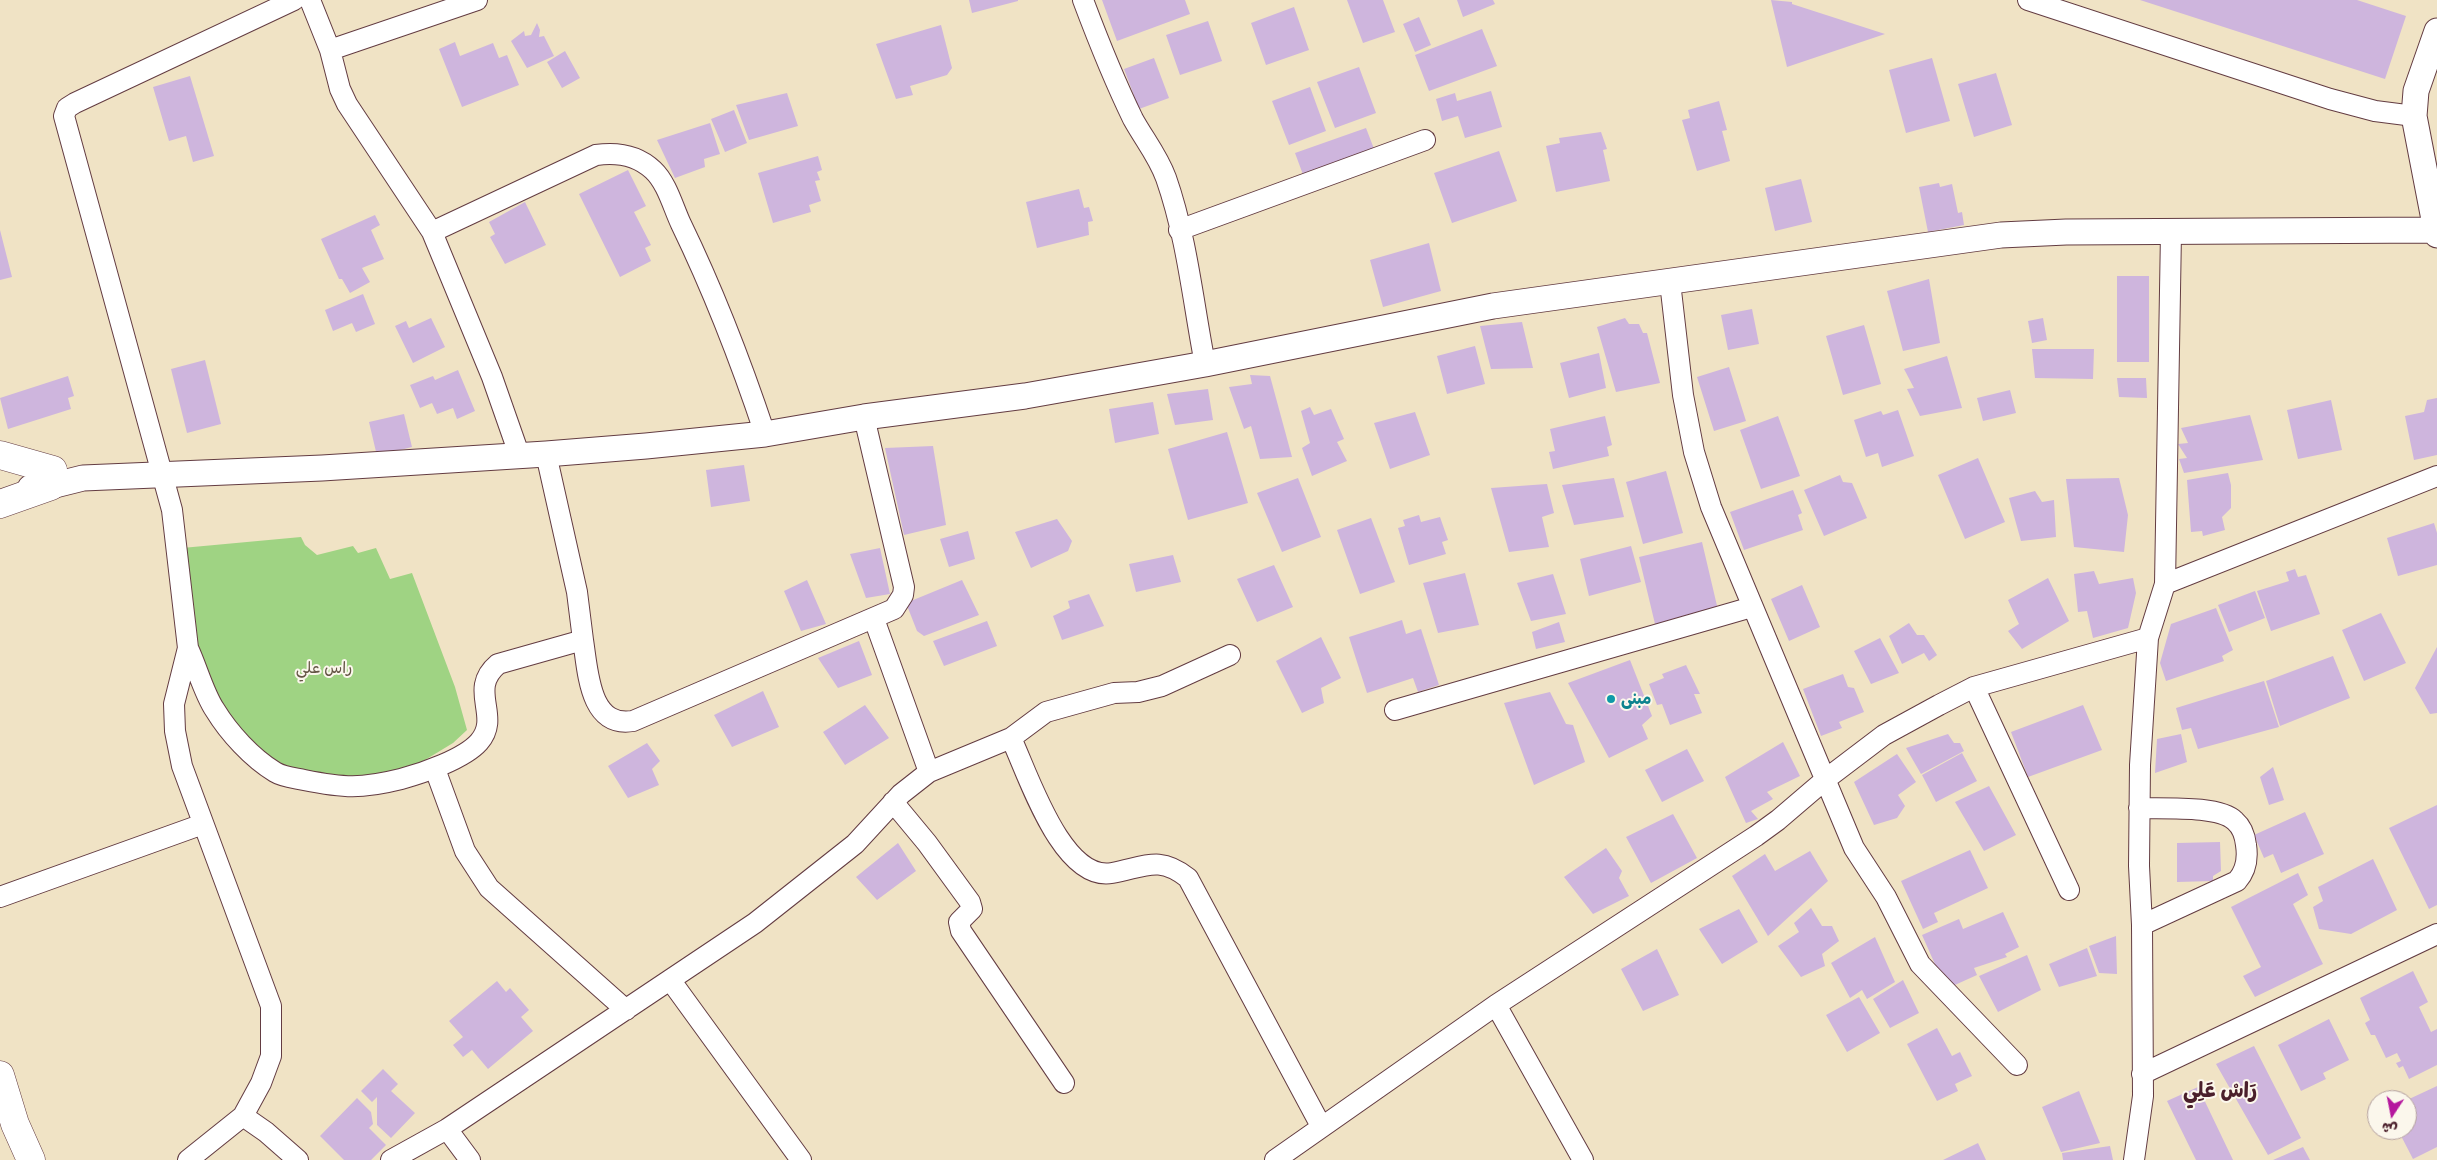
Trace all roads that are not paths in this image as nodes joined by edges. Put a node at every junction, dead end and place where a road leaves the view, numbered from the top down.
1 (294, 0) edge
2 (310, 0) edge
3 (477, 0) edge
4 (1083, 0) edge
5 (2028, 0) edge
6 (2437, 31) edge
7 (330, 50) junction
8 (2414, 116) junction
9 (1425, 140) dead end
10 (1179, 230) junction
11 (432, 232) junction
12 (2171, 232) junction
13 (2437, 232) edge
14 (1670, 282) junction
15 (1205, 364) junction
16 (864, 417) junction
17 (765, 434) junction
18 (0, 454) edge
19 (519, 454) junction
20 (546, 454) junction
21 (0, 469) edge
22 (163, 475) junction
23 (2437, 476) edge
24 (52, 478) junction
25 (0, 490) edge
26 (0, 504) edge
27 (2165, 584) junction
28 (1752, 607) junction
29 (874, 619) junction
30 (2148, 638) junction
31 (583, 640) junction
32 (188, 648) junction
33 (1230, 655) dead end
34 (1974, 687) junction
35 (1395, 710) dead end
36 (1011, 738) junction
37 (435, 769) junction
38 (930, 772) junction
39 (1826, 778) junction
40 (893, 802) junction
41 (2140, 808) junction
42 (203, 824) junction
43 (2069, 890) dead end
44 (0, 897) edge
45 (2142, 925) junction
46 (2437, 934) edge
47 (671, 981) junction
48 (1496, 1005) junction
49 (626, 1010) junction
50 (2017, 1065) dead end
51 (2142, 1074) junction
52 (0, 1075) edge
53 (1064, 1083) dead end
54 (243, 1116) junction
55 (1321, 1126) junction
56 (448, 1129) junction
57 (31, 1160) edge
58 (188, 1160) edge
59 (298, 1160) edge
60 (391, 1160) edge
61 (470, 1160) edge
62 (801, 1160) edge
63 (1275, 1160) edge
64 (1583, 1160) edge
65 (2134, 1160) edge

1 - 22 street
2 - 7 street
3 - 7 street
4 - 10 street
5 - 8 street
6 - 8 street
7 - 11 street
8 - 13 street
9 - 10 street
10 - 15 street
11 - 17 street
11 - 19 street
12 - 13 street
12 - 14 street
12 - 27 street
14 - 15 street
14 - 28 street
15 - 16 street
16 - 17 street
16 - 29 street
17 - 20 street
18 - 24 main road
19 - 20 street
19 - 22 street
20 - 31 street
21 - 24 street
22 - 24 street
22 - 32 street
23 - 27 street
24 - 25 street
24 - 26 main road
27 - 30 street
28 - 35 street
28 - 39 street
29 - 31 street
29 - 38 street
30 - 34 street
30 - 41 street
31 - 37 street
32 - 37 street
32 - 42 street
33 - 36 street
34 - 39 street
34 - 43 street
36 - 38 street
36 - 55 street
37 - 49 street
38 - 40 street
39 - 48 street
39 - 50 street
40 - 47 street
40 - 53 street
41 - 45 street
41 - 45 street
42 - 44 street
42 - 54 street
45 - 51 street
46 - 51 street
47 - 49 street
47 - 62 street
48 - 55 street
48 - 64 street
49 - 56 street
51 - 65 street
52 - 57 main road
54 - 58 street
54 - 59 street
55 - 63 street
56 - 60 street
56 - 61 street

